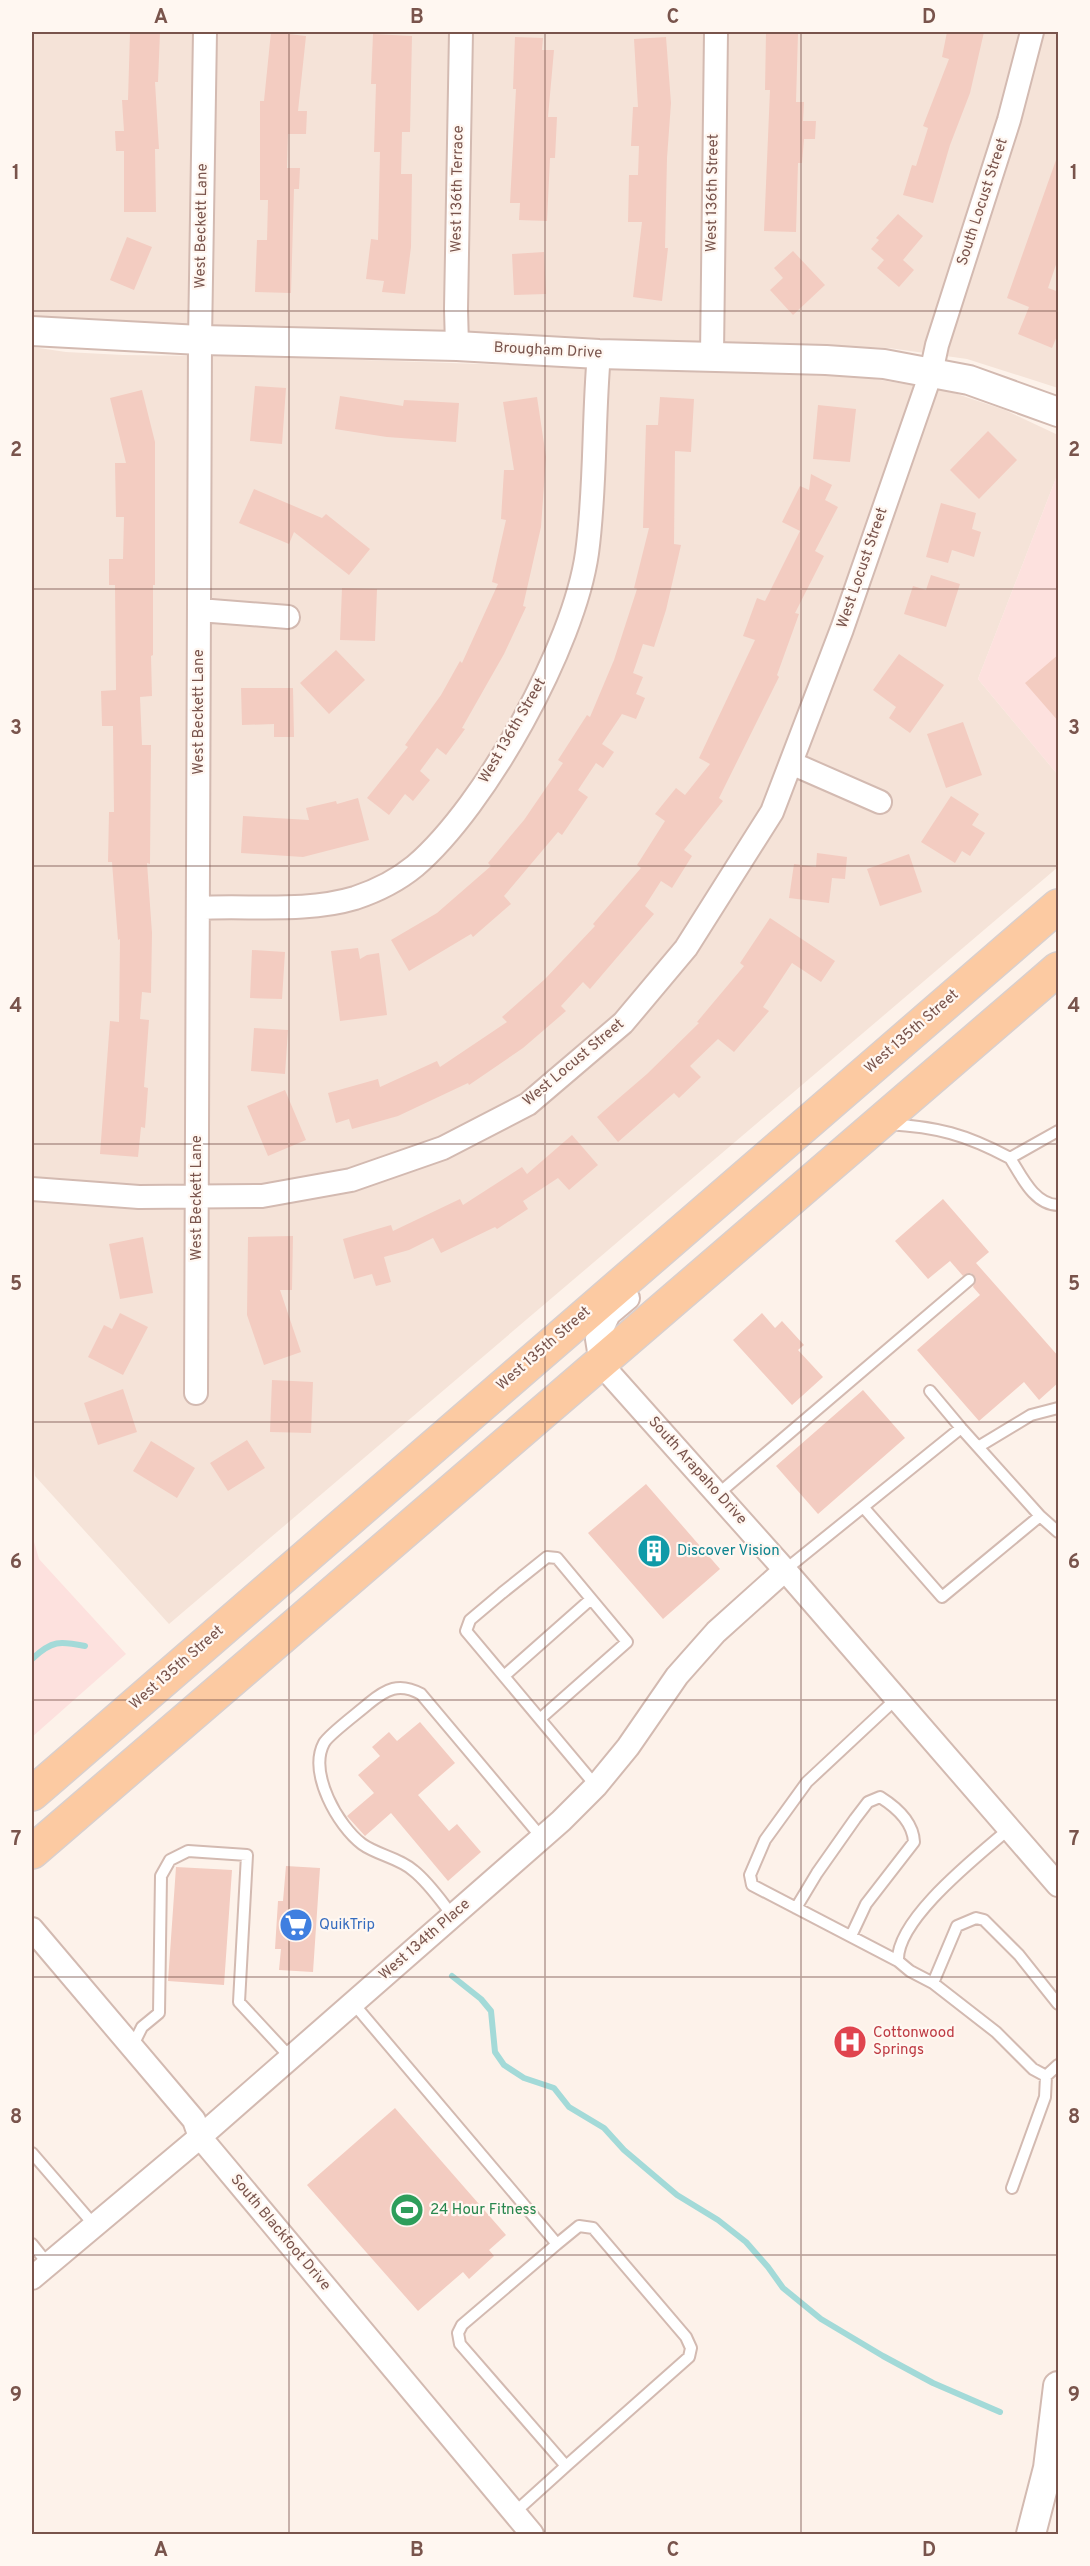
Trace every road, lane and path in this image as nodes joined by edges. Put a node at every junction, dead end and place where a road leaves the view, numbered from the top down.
1 (205, 32) edge
2 (461, 32) edge
3 (716, 32) edge
4 (1032, 32) edge
5 (32, 331) edge
6 (200, 340) junction
7 (458, 346) junction
8 (599, 354) junction
9 (712, 355) junction
10 (931, 373) junction
11 (1059, 412) edge
12 (199, 610) junction
13 (288, 616) dead end
14 (791, 763) junction
15 (880, 802) dead end
16 (1059, 906) edge
17 (198, 908) junction
18 (1059, 969) edge
19 (881, 1124) junction
20 (1059, 1131) edge
21 (1010, 1158) junction
22 (755, 1166) junction
23 (32, 1189) edge
24 (196, 1197) junction
25 (1054, 1205) edge
26 (1059, 1215) edge
27 (969, 1280) dead end
28 (601, 1364) junction
29 (930, 1391) dead end
30 (196, 1393) dead end
31 (1059, 1408) edge
32 (961, 1428) junction
33 (978, 1447) junction
34 (718, 1494) junction
35 (864, 1508) junction
36 (1040, 1516) junction
37 (1059, 1532) edge
38 (785, 1570) junction
39 (591, 1599) junction
40 (504, 1676) junction
41 (897, 1698) junction
42 (541, 1718) junction
43 (596, 1786) junction
44 (32, 1794) edge
45 (1010, 1828) junction
46 (542, 1838) junction
47 (32, 1852) edge
48 (1059, 1885) edge
49 (796, 1908) junction
50 (453, 1916) junction
51 (32, 1929) edge
52 (851, 1936) junction
53 (898, 1961) junction
54 (933, 1983) junction
55 (353, 2003) junction
56 (1059, 2004) edge
57 (132, 2047) junction
58 (291, 2057) junction
59 (1059, 2065) edge
60 (1046, 2076) junction
61 (200, 2137) junction
62 (32, 2153) edge
63 (1012, 2188) dead end
64 (95, 2226) junction
65 (32, 2244) edge
66 (557, 2244) junction
67 (40, 2271) edge
68 (1059, 2386) edge
69 (566, 2466) junction
70 (514, 2513) junction
71 (532, 2535) edge
72 (1031, 2535) edge

1 - 6 street, West Beckett Lane
2 - 7 street, West 136th Terrace
3 - 9 street, West 136th Street
4 - 10 street, South Locust Street
5 - 6 street, Brougham Drive
6 - 7 street, Brougham Drive
6 - 12 street, West Beckett Lane
7 - 8 street, Brougham Drive
8 - 9 street, Brougham Drive
8 - 17 street, West 136th Street
9 - 10 street, Brougham Drive
10 - 11 street, Brougham Drive
10 - 14 street, West Locust Street
12 - 13 street
12 - 17 street, West Beckett Lane
14 - 15 street
14 - 24 street, West Locust Street
16 - 22 main road, West 135th Street
17 - 24 street, West Beckett Lane
18 - 19 main road
19 - 21 lane
19 - 28 main road
20 - 21 lane
21 - 25 lane
22 - 28 street
22 - 44 main road, West 135th Street
23 - 24 street, West Locust Street
24 - 30 street, West Beckett Lane
25 - 26 lane
27 - 34 lane
28 - 34 street, South Arapaho Drive
28 - 47 main road
29 - 32 lane
31 - 33 lane
32 - 33 lane
32 - 35 lane
33 - 36 lane
34 - 38 street, South Arapaho Drive
35 - 36 lane
35 - 38 lane
36 - 37 lane
38 - 41 street, South Arapaho Drive
38 - 43 street, West 134th Place
39 - 40 lane
39 - 40 lane
39 - 42 lane
40 - 42 lane
41 - 45 street, South Arapaho Drive
41 - 49 lane
42 - 43 lane
43 - 46 street, West 134th Place
45 - 48 street, South Arapaho Drive
45 - 53 lane
46 - 50 street, West 134th Place
46 - 50 lane
49 - 52 lane
49 - 52 lane
50 - 55 street, West 134th Place
51 - 57 street, South Blackfoot Drive
52 - 53 lane
53 - 54 lane
54 - 56 lane
54 - 60 lane
55 - 58 street, West 134th Place
55 - 66 lane
57 - 58 lane
57 - 61 street, South Blackfoot Drive
58 - 61 street, West 134th Place
59 - 60 lane
60 - 63 lane
61 - 64 street, West 134th Place
61 - 70 street, South Blackfoot Drive
62 - 64 lane
64 - 67 street, West 134th Place
65 - 67 lane
66 - 69 lane
66 - 69 lane
68 - 72 street
69 - 70 lane
70 - 71 street, South Blackfoot Drive

